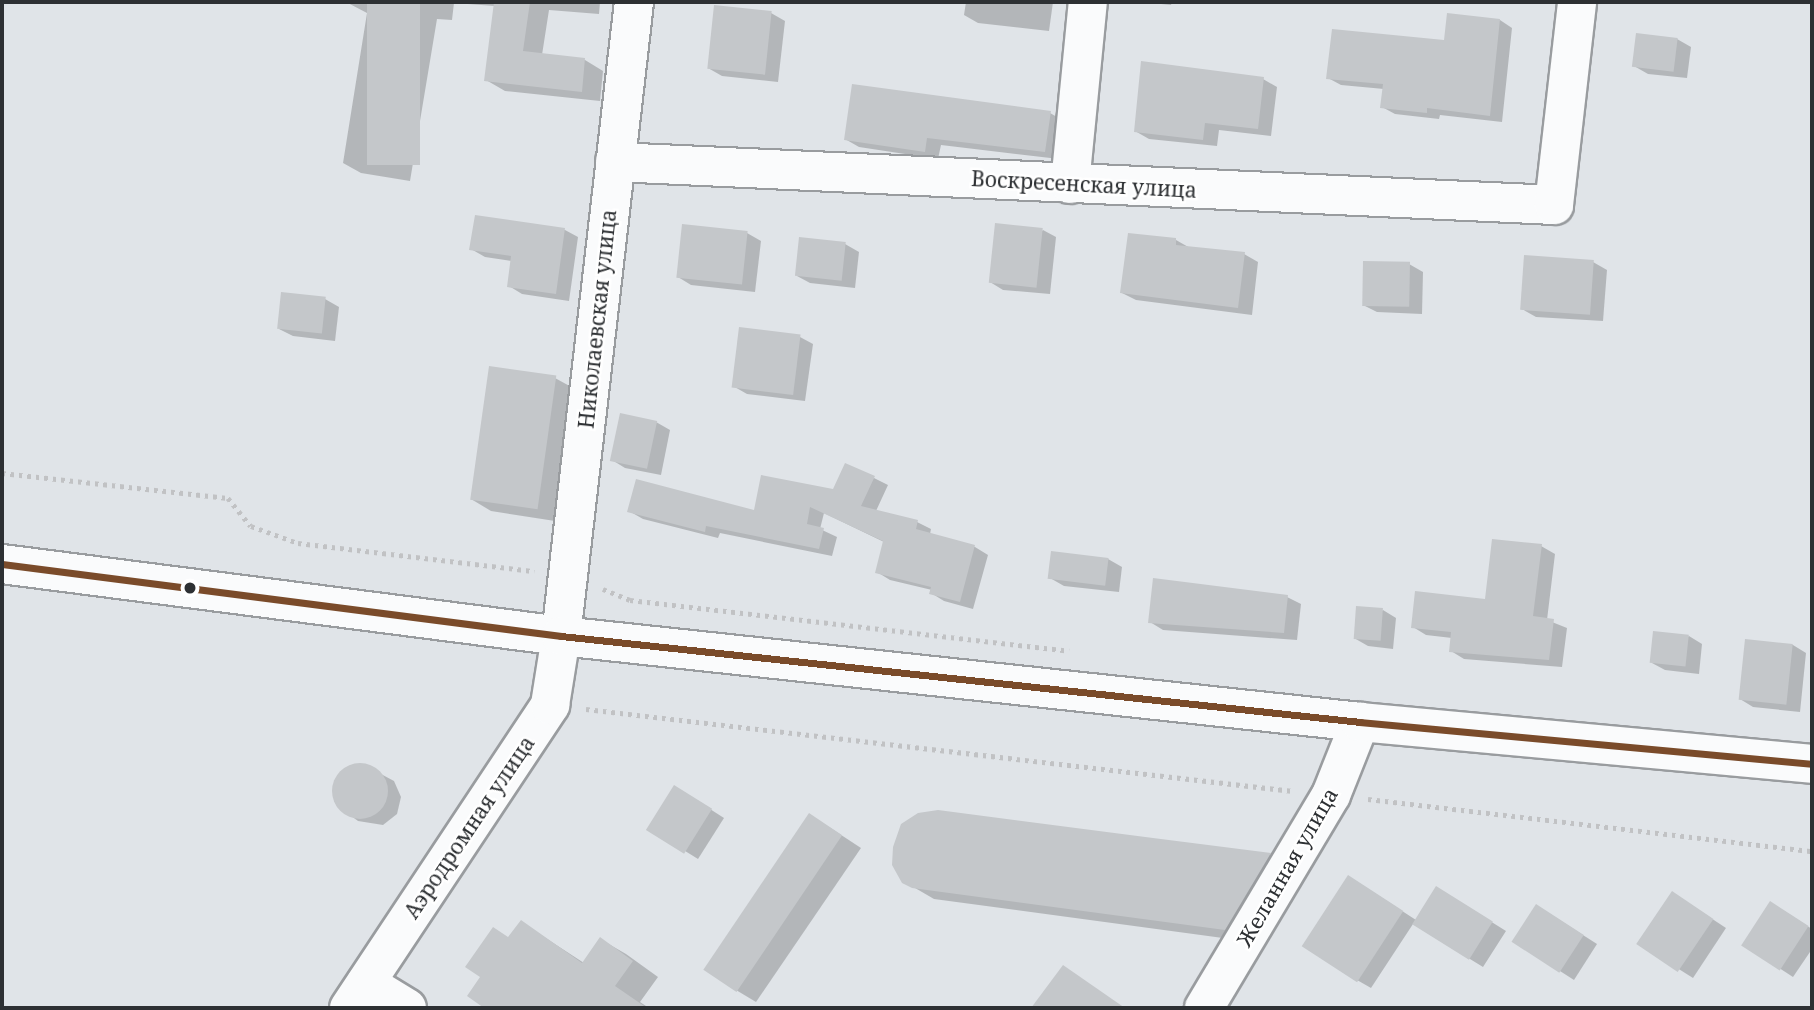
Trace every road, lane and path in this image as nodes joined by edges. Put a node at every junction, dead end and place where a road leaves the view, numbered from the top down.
1 (634, 2) edge
2 (1088, 2) edge
3 (1577, 2) edge
4 (615, 162) junction
5 (1070, 184) junction
6 (2, 472) edge
7 (2, 565) edge
8 (568, 575) junction
9 (561, 636) junction
10 (1070, 651) dead end
11 (550, 705) junction
12 (1360, 722) junction
13 (1812, 764) edge
14 (1331, 795) junction
15 (1812, 851) edge
16 (358, 995) edge
17 (407, 1008) edge
18 (1204, 1008) edge

1 - 4 street, Николаевская улица
2 - 5 street
3 - 5 street, Воскресенская улица
4 - 5 street, Воскресенская улица
4 - 8 street, Николаевская улица
6 - 8 path
7 - 9 street
8 - 9 street, Николаевская улица
8 - 10 path
9 - 11 street, Аэродромная улица
9 - 12 street
11 - 14 path
11 - 16 street, Аэродромная улица
12 - 13 street
12 - 14 street, Желанная улица
14 - 15 path
14 - 18 street, Желанная улица
16 - 17 street

